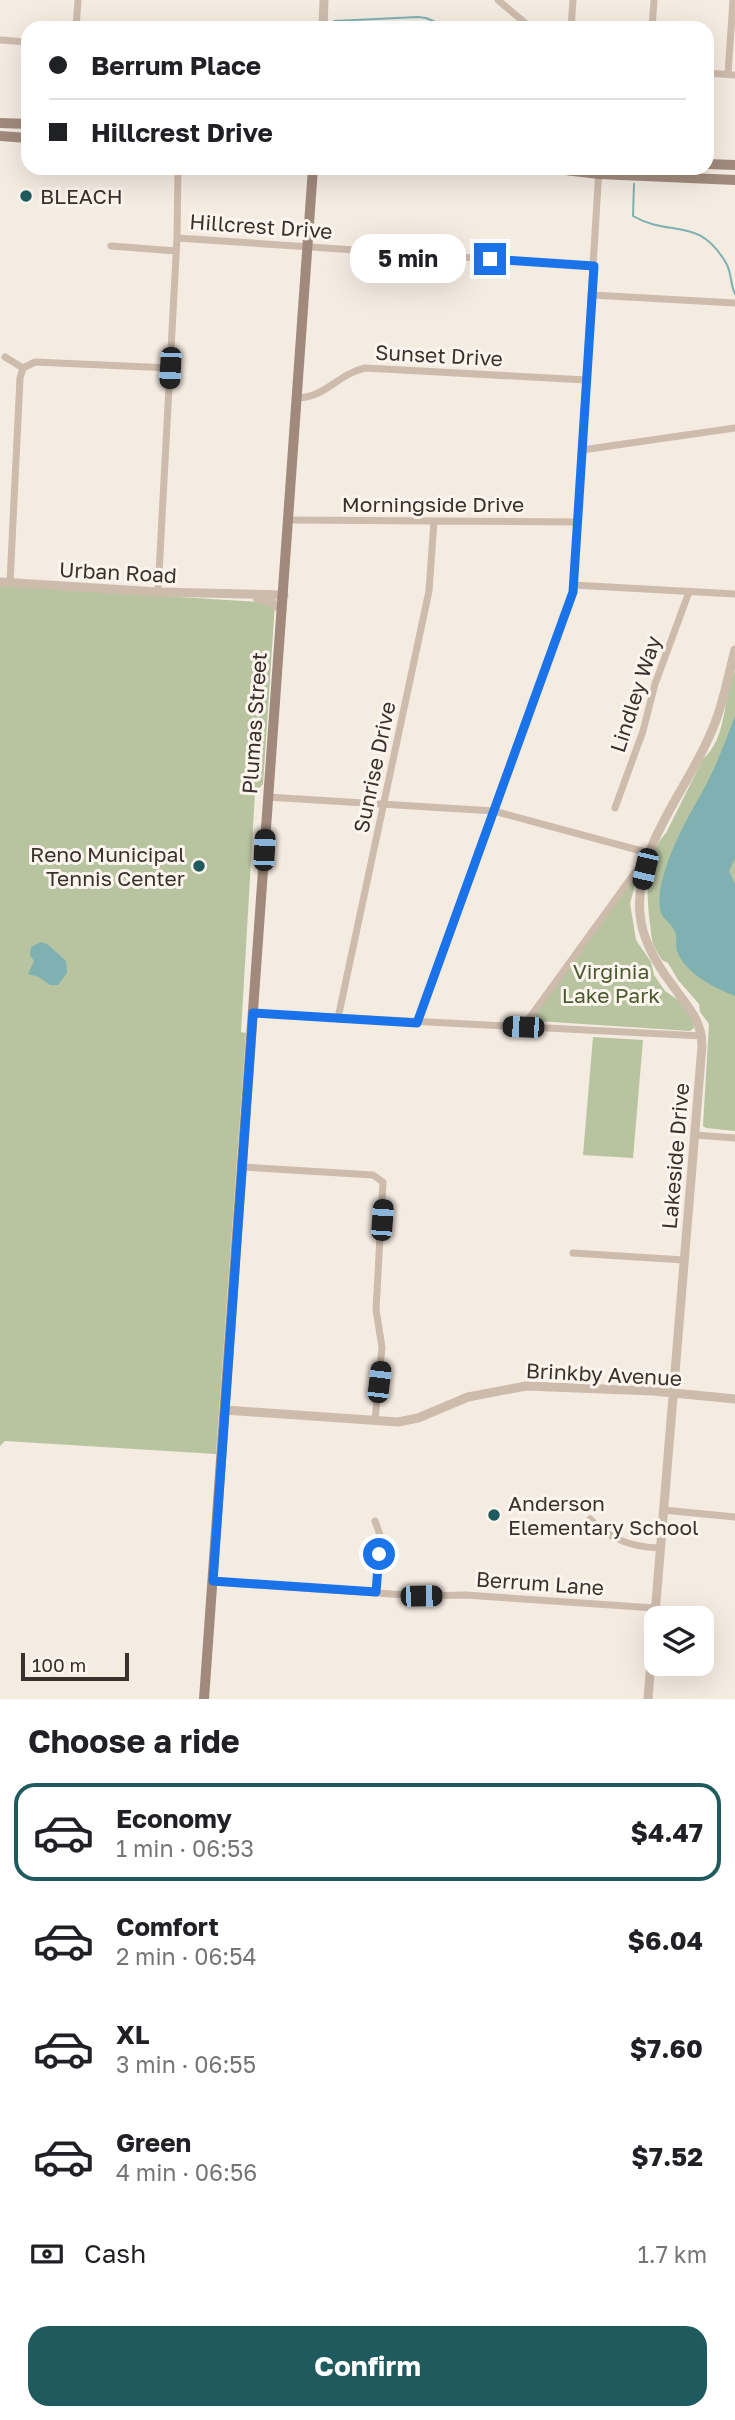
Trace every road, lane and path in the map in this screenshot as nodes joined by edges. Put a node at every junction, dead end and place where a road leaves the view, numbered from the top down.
1 (78, 0) edge
2 (324, 0) edge
3 (498, 0) edge
4 (573, 0) edge
5 (654, 0) edge
6 (733, 0) edge
7 (76, 21) edge
8 (323, 21) edge
9 (523, 21) edge
10 (572, 21) edge
11 (652, 21) edge
12 (0, 40) edge
13 (21, 42) edge
14 (714, 73) edge
15 (732, 74) edge
16 (0, 123) edge
17 (21, 124) edge
18 (0, 136) edge
19 (21, 138) edge
20 (714, 164) edge
21 (735, 165) edge
22 (178, 175) edge
23 (313, 175) edge
24 (599, 175) edge
25 (659, 175) edge
26 (735, 180) edge
27 (177, 238) junction
28 (111, 246) dead end
29 (308, 246) junction
30 (176, 251) junction
31 (594, 266) junction
32 (592, 295) junction
33 (735, 303) edge
34 (5, 357) dead end
35 (170, 368) junction
36 (23, 369) junction
37 (586, 380) junction
38 (298, 398) junction
39 (735, 428) edge
40 (582, 450) junction
41 (289, 520) junction
42 (434, 521) junction
43 (577, 522) junction
44 (5, 583) edge
45 (573, 585) junction
46 (159, 592) junction
47 (689, 592) junction
48 (234, 594) junction
49 (735, 594) edge
50 (284, 595) junction
51 (282, 609) junction
52 (735, 650) edge
53 (267, 797) junction
54 (384, 805) junction
55 (615, 808) dead end
56 (494, 811) junction
57 (649, 853) junction
58 (253, 1013) junction
59 (338, 1018) junction
60 (417, 1023) junction
61 (523, 1027) junction
62 (702, 1036) junction
63 (695, 1135) junction
64 (735, 1138) edge
65 (243, 1167) junction
66 (573, 1253) dead end
67 (684, 1260) junction
68 (673, 1393) junction
69 (735, 1399) edge
70 (225, 1410) junction
71 (375, 1420) junction
72 (663, 1510) junction
73 (735, 1517) edge
74 (590, 1519) dead end
75 (375, 1521) dead end
76 (660, 1548) junction
77 (213, 1581) junction
78 (376, 1592) junction
79 (654, 1606) edge
80 (644, 1607) edge
81 (650, 1676) edge
82 (204, 1699) edge
83 (648, 1699) edge

1 - 7 street
2 - 8 street
3 - 9 street
4 - 10 street
5 - 11 street
6 - 15 street
12 - 13 street
14 - 15 street
16 - 17 main road
18 - 19 main road
20 - 21 main road
22 - 27 street
23 - 29 main road, Plumas Street
24 - 31 street
25 - 26 main road
27 - 29 street, Hillcrest Drive
27 - 30 street
28 - 30 street, Hillcrest Drive
29 - 31 street, Hillcrest Drive
29 - 38 main road, Plumas Street
30 - 35 street
31 - 32 street
32 - 33 street
32 - 37 street
34 - 36 street
35 - 36 street
35 - 46 street
36 - 44 street
37 - 38 street, Sunset Drive
37 - 40 street
38 - 41 main road, Plumas Street
39 - 40 street
40 - 43 street
41 - 42 street, Morningside Drive
41 - 50 main road, Plumas Street
42 - 43 street, Morningside Drive
42 - 54 street, Sunrise Drive
43 - 45 street
44 - 46 street, Urban Road
45 - 47 street
45 - 56 street
46 - 48 street, Urban Road
47 - 49 street
47 - 55 street, Lindley Way
48 - 50 street, Urban Road
48 - 51 street, Urban Road
50 - 51 main road, Plumas Street
51 - 53 main road, Plumas Street
52 - 57 street, Lakeside Drive
53 - 54 street
53 - 58 main road, Plumas Street
54 - 56 street
54 - 59 street, Sunrise Drive
56 - 57 street
56 - 60 street
57 - 61 street
57 - 62 street, Lakeside Drive
58 - 59 street
58 - 65 main road, Plumas Street
59 - 60 street
60 - 61 street
61 - 62 street
62 - 63 street, Lakeside Drive
63 - 64 street
63 - 67 street, Lakeside Drive
65 - 70 main road, Plumas Street
65 - 71 street
66 - 67 street
67 - 68 street, Lakeside Drive
68 - 69 street, Brinkby Avenue
68 - 71 street, Brinkby Avenue
68 - 72 street, Lakeside Drive
70 - 71 street, Brinkby Avenue
70 - 77 main road, Plumas Street
72 - 73 street
72 - 76 street, Lakeside Drive
74 - 76 street
75 - 78 street
76 - 79 street, Lakeside Drive
77 - 78 street, Berrum Lane
77 - 82 main road, Plumas Street
78 - 80 street, Berrum Lane
81 - 83 street, Lakeside Drive

